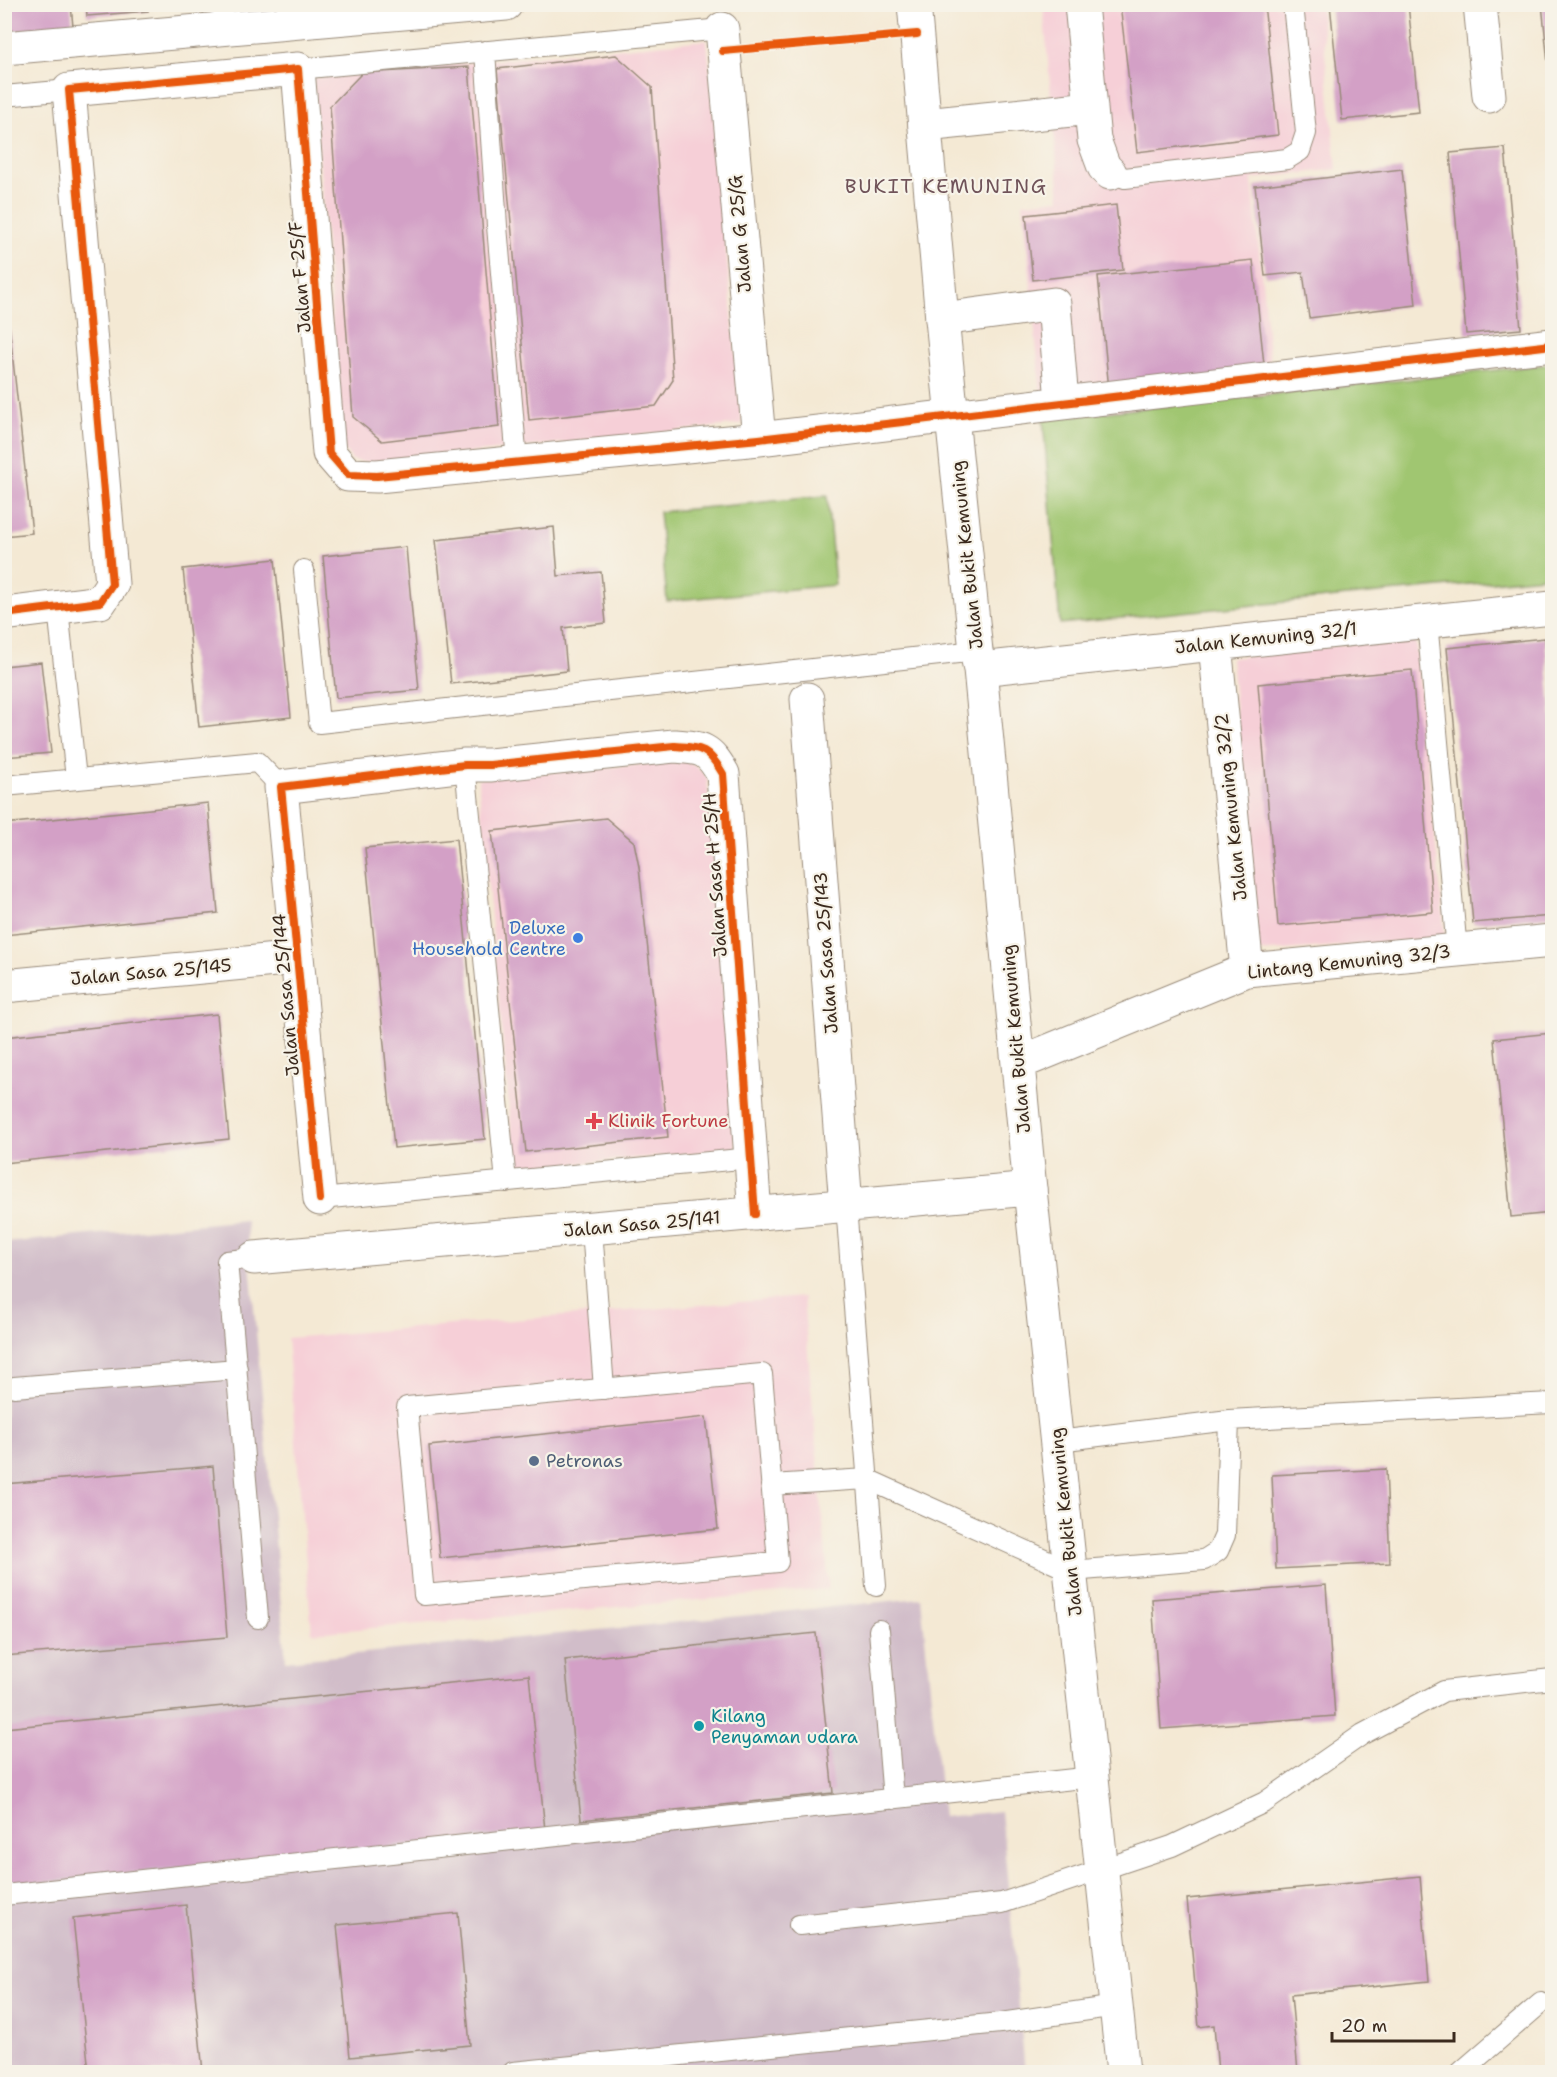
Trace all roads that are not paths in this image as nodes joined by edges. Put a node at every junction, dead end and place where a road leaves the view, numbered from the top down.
1 (506, 4) edge
2 (914, 4) edge
3 (1081, 4) edge
4 (1293, 4) edge
5 (1480, 4) edge
6 (722, 29) joint
7 (4, 48) edge
8 (484, 51) junction
9 (298, 69) junction
10 (69, 90) junction
11 (4, 96) edge
12 (1489, 96) dead end
13 (1091, 108) junction
14 (925, 125) junction
15 (1110, 173) joint
16 (942, 319) junction
17 (1552, 345) edge
18 (1062, 402) junction
19 (952, 416) junction
20 (759, 439) junction
21 (518, 462) junction
22 (304, 570) dead end
23 (58, 608) junction
24 (1552, 608) edge
25 (4, 614) edge
26 (1427, 621) junction
27 (1215, 644) junction
28 (978, 660) junction
29 (807, 699) dead end
30 (465, 765) junction
31 (76, 779) junction
32 (4, 786) edge
33 (281, 787) junction
34 (1552, 941) edge
35 (1457, 951) junction
36 (297, 958) junction
37 (1247, 970) junction
38 (4, 986) edge
39 (1019, 1063) junction
40 (751, 1158) junction
41 (506, 1182) junction
42 (1030, 1189) junction
43 (320, 1199) joint
44 (846, 1206) junction
45 (755, 1214) junction
46 (592, 1228) junction
47 (254, 1258) joint
48 (237, 1369) junction
49 (15, 1387) dead end
50 (604, 1389) junction
51 (1552, 1403) edge
52 (1229, 1420) junction
53 (1058, 1440) junction
54 (867, 1479) junction
55 (771, 1485) junction
56 (1071, 1571) junction
57 (876, 1586) dead end
58 (258, 1618) dead end
59 (879, 1630) dead end
60 (1552, 1679) edge
61 (1092, 1777) junction
62 (892, 1799) junction
63 (1102, 1870) junction
64 (4, 1894) edge
65 (799, 1925) dead end
66 (1541, 2003) dead end
67 (1116, 2006) junction
68 (1118, 2072) edge
69 (513, 2073) edge
70 (1461, 2073) edge

1 - 7 street
2 - 14 street, Jalan Bukit Kemuning
3 - 13 street
4 - 15 lane
5 - 12 street
6 - 8 lane
6 - 20 street, Jalan G 25/G
8 - 9 lane
8 - 21 lane
9 - 10 street
9 - 21 street, Jalan F 25/F
10 - 11 lane
10 - 23 street
13 - 14 street
13 - 15 street
14 - 16 street, Jalan Bukit Kemuning
16 - 18 street
16 - 19 street, Jalan Bukit Kemuning
17 - 18 street
18 - 19 street
19 - 20 street
19 - 28 street, Jalan Bukit Kemuning
20 - 21 street
22 - 28 lane
23 - 25 street
23 - 31 lane
24 - 26 street, Jalan Kemuning 32/1
26 - 27 street, Jalan Kemuning 32/1
26 - 35 lane
27 - 28 street, Jalan Kemuning 32/1
27 - 37 street, Jalan Kemuning 32/2
28 - 39 street, Jalan Bukit Kemuning
29 - 44 street, Jalan Sasa 25/143
30 - 33 street, Jalan Sasa H 25/H
30 - 40 street, Jalan Sasa H 25/H
30 - 41 lane
31 - 32 lane
31 - 33 lane
33 - 36 street, Jalan Sasa 25/144
34 - 35 street, Lintang Kemuning 32/3
35 - 37 street, Lintang Kemuning 32/3
36 - 38 street, Jalan Sasa 25/145
36 - 43 street, Jalan Sasa 25/144
37 - 39 street, Lintang Kemuning 32/3
39 - 42 street, Jalan Bukit Kemuning
40 - 41 lane
40 - 45 street, Jalan Sasa H 25/H
41 - 43 lane
42 - 44 street, Jalan Sasa 25/141
42 - 53 street, Jalan Bukit Kemuning
44 - 45 street, Jalan Sasa 25/141
44 - 54 lane
45 - 46 street, Jalan Sasa 25/141
46 - 47 street, Jalan Sasa 25/141
46 - 50 lane
47 - 48 lane
48 - 49 lane
48 - 58 lane
50 - 55 lane
50 - 55 lane
51 - 52 lane
52 - 53 lane
52 - 56 lane
53 - 56 street, Jalan Bukit Kemuning
54 - 55 lane
54 - 56 lane
54 - 57 lane
56 - 61 street, Jalan Bukit Kemuning
59 - 62 lane
60 - 63 lane
61 - 62 lane
61 - 63 street, Jalan Bukit Kemuning
62 - 64 lane
63 - 65 lane
63 - 67 street, Jalan Bukit Kemuning
66 - 70 lane
67 - 68 street, Jalan Bukit Kemuning
67 - 69 lane

